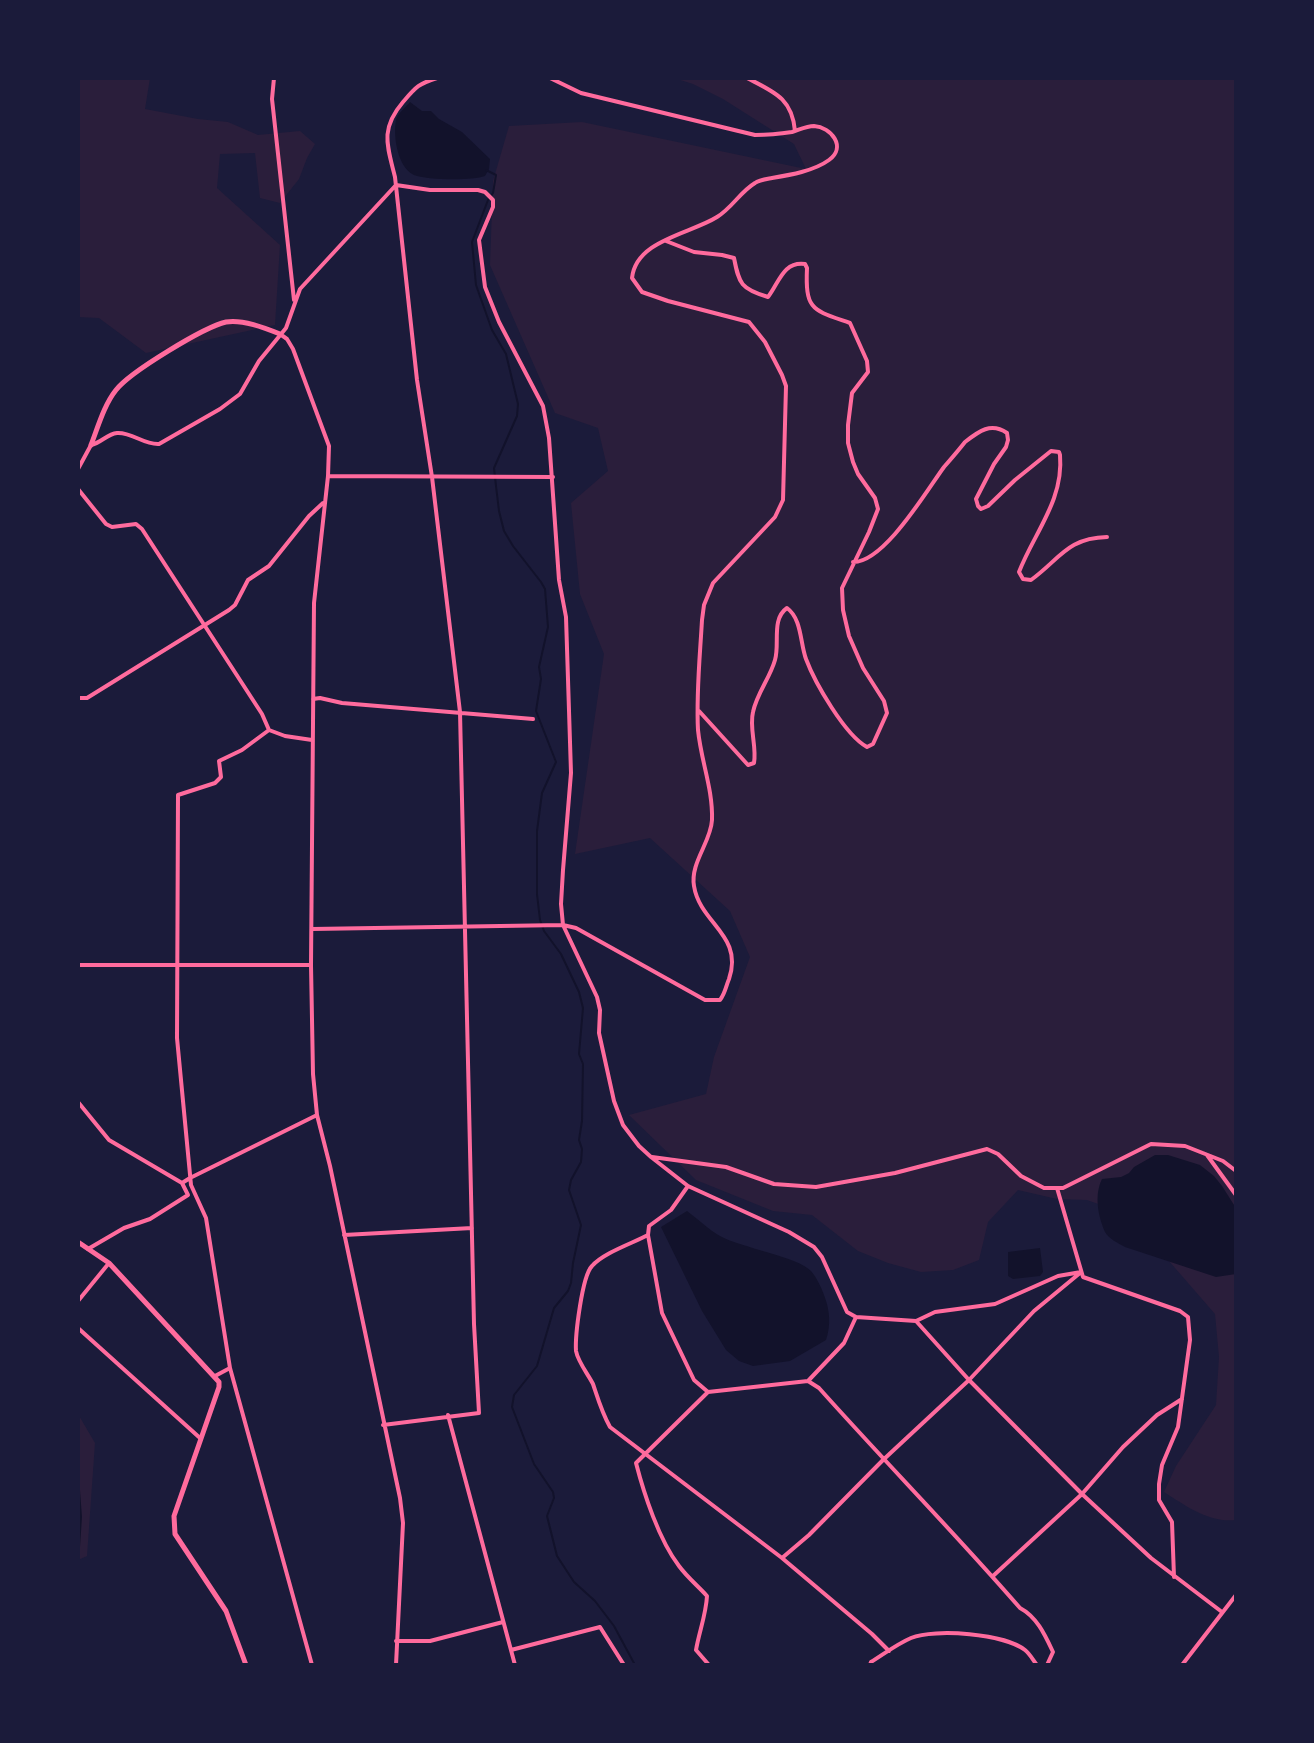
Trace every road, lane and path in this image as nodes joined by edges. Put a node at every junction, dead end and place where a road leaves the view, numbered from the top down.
1 (274, 78) edge
2 (437, 78) edge
3 (550, 78) edge
4 (747, 78) edge
5 (795, 131) junction
6 (396, 185) junction
7 (665, 241) junction
8 (294, 300) junction
9 (280, 334) junction
10 (91, 445) junction
11 (78, 470) edge
12 (328, 476) junction
13 (432, 477) junction
14 (553, 477) junction
15 (78, 489) edge
16 (324, 502) junction
17 (1107, 537) dead end
18 (853, 562) junction
19 (204, 624) junction
20 (78, 699) edge
21 (313, 699) junction
22 (699, 711) junction
23 (460, 712) junction
24 (533, 719) dead end
25 (269, 730) junction
26 (312, 740) junction
27 (563, 925) junction
28 (464, 928) junction
29 (312, 929) junction
30 (78, 965) edge
31 (311, 965) junction
32 (177, 966) junction
33 (78, 1102) edge
34 (317, 1115) junction
35 (1207, 1154) junction
36 (651, 1157) junction
37 (1236, 1171) edge
38 (190, 1178) junction
39 (182, 1184) junction
40 (688, 1186) junction
41 (1058, 1188) junction
42 (1236, 1195) edge
43 (472, 1228) junction
44 (344, 1235) junction
45 (648, 1235) junction
46 (78, 1242) edge
47 (87, 1249) junction
48 (109, 1263) junction
49 (1081, 1272) junction
50 (78, 1301) edge
51 (856, 1317) junction
52 (916, 1321) junction
53 (78, 1329) edge
54 (230, 1368) junction
55 (215, 1376) junction
56 (969, 1380) junction
57 (808, 1381) junction
58 (708, 1392) junction
59 (1182, 1398) junction
60 (448, 1415) junction
61 (384, 1425) junction
62 (200, 1438) junction
63 (645, 1453) junction
64 (883, 1460) junction
65 (1082, 1494) junction
66 (782, 1558) junction
67 (993, 1576) junction
68 (1174, 1577) junction
69 (1236, 1595) edge
70 (1222, 1612) junction
71 (503, 1622) junction
72 (396, 1641) junction
73 (511, 1650) junction
74 (889, 1651) junction
75 (246, 1665) edge
76 (312, 1665) edge
77 (396, 1665) edge
78 (515, 1665) edge
79 (624, 1665) edge
80 (709, 1665) edge
81 (870, 1665) edge
82 (1037, 1665) edge
83 (1047, 1665) edge
84 (1182, 1665) edge

1 - 8 street
2 - 6 street
3 - 5 street
4 - 5 street
5 - 7 street
6 - 8 street
6 - 13 street
6 - 14 street
7 - 18 street
7 - 22 street
8 - 9 street
9 - 10 street
9 - 10 street
9 - 12 street
10 - 11 street
12 - 13 street
12 - 16 street
13 - 14 street
13 - 23 street
14 - 27 street
15 - 19 street
16 - 19 street
16 - 21 street
17 - 18 street
18 - 22 street
19 - 20 street
19 - 25 street
21 - 23 street
21 - 26 street
22 - 27 street
23 - 24 street
23 - 28 street
25 - 26 street
25 - 32 street
26 - 29 street
27 - 28 street
27 - 36 street
28 - 29 street
28 - 43 street
29 - 31 street
30 - 32 street
31 - 32 street
31 - 34 street
32 - 38 street
33 - 39 street
34 - 38 street
34 - 44 street
35 - 37 street
35 - 41 street
35 - 42 street
36 - 40 street
36 - 41 street
38 - 39 street
38 - 54 street
39 - 47 street
40 - 45 street
40 - 51 street
41 - 49 street
43 - 44 street
43 - 60 street
44 - 61 street
45 - 58 street
45 - 63 street
46 - 47 street
47 - 48 street
48 - 50 street
48 - 55 street
49 - 52 street
49 - 56 street
49 - 59 street
51 - 52 street
51 - 57 street
52 - 56 street
53 - 62 street
54 - 55 street
54 - 76 street
55 - 62 street
56 - 64 street
56 - 65 street
57 - 58 street
57 - 64 street
58 - 63 street
59 - 65 street
59 - 68 street
60 - 61 street
60 - 71 street
61 - 72 street
62 - 75 street
63 - 66 street
63 - 80 street
64 - 66 street
64 - 67 street
65 - 67 street
65 - 68 street
66 - 74 street
67 - 83 street
68 - 70 street
69 - 70 street
70 - 84 street
71 - 72 street
71 - 73 street
72 - 77 street
73 - 78 street
73 - 79 street
74 - 81 street
74 - 82 street

